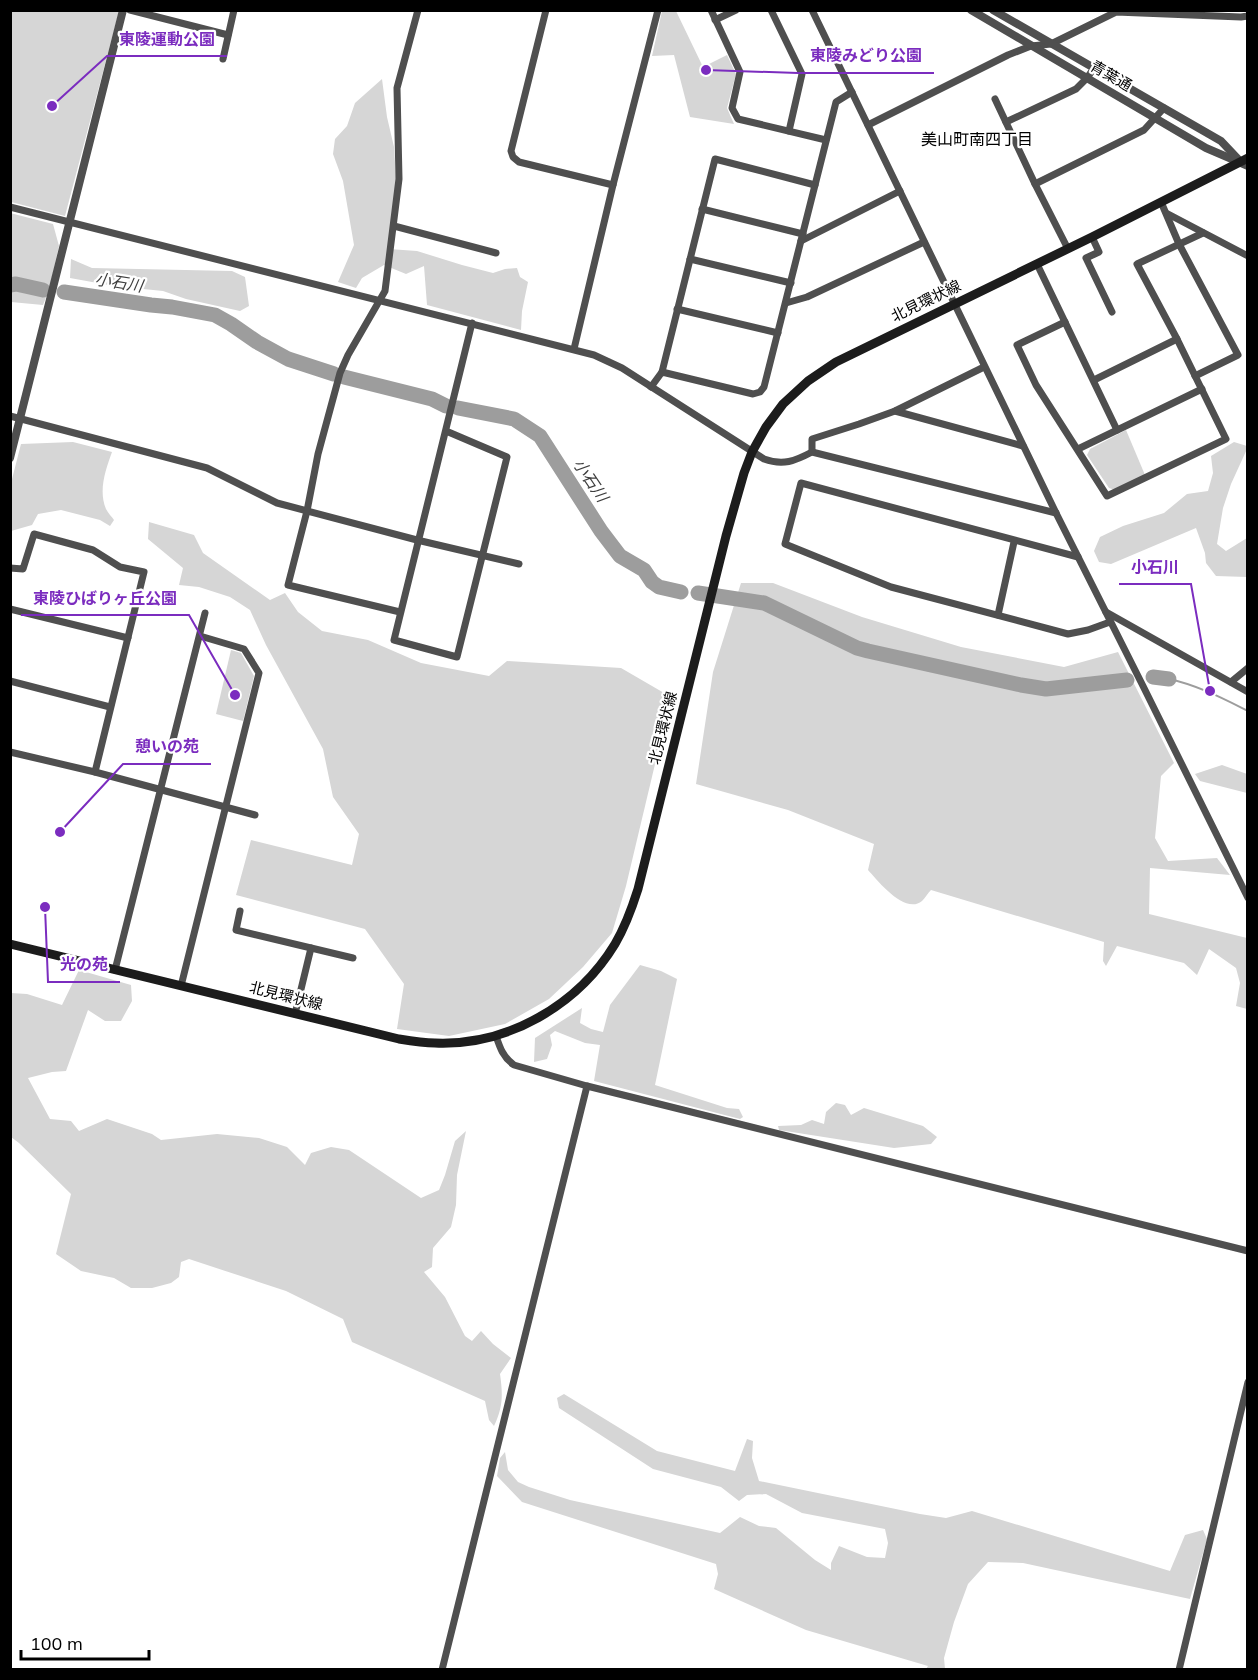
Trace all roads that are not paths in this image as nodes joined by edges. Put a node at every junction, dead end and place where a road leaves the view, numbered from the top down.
1 (123, 10) edge
2 (130, 10) edge
3 (234, 10) edge
4 (418, 10) edge
5 (546, 10) edge
6 (658, 10) edge
7 (711, 10) edge
8 (736, 10) edge
9 (771, 10) edge
10 (812, 10) edge
11 (993, 10) edge
12 (971, 11) edge
13 (1188, 13) edge
14 (1244, 17) edge
15 (716, 20) junction
16 (228, 35) junction
17 (1050, 44) junction
18 (1031, 45) junction
19 (223, 59) dead end
20 (1094, 68) junction
21 (1087, 78) junction
22 (852, 92) junction
23 (995, 99) dead end
24 (1164, 108) junction
25 (1157, 118) junction
26 (1006, 122) junction
27 (868, 125) junction
28 (789, 131) junction
29 (826, 140) junction
30 (1245, 162) edge
31 (1035, 184) junction
32 (613, 185) junction
33 (815, 185) junction
34 (900, 191) junction
35 (1161, 202) junction
36 (10, 207) edge
37 (702, 209) junction
38 (1167, 213) junction
39 (69, 222) junction
40 (394, 226) junction
41 (1203, 233) junction
42 (1092, 237) junction
43 (802, 238) junction
44 (924, 242) junction
45 (1179, 244) junction
46 (1068, 249) junction
47 (496, 253) dead end
48 (1248, 256) edge
49 (690, 259) junction
50 (1036, 264) junction
51 (791, 284) junction
52 (381, 301) junction
53 (786, 303) junction
54 (955, 303) junction
55 (677, 309) junction
56 (1112, 312) dead end
57 (1065, 321) junction
58 (472, 324) junction
59 (778, 333) junction
60 (1177, 339) junction
61 (574, 350) junction
62 (984, 367) junction
63 (662, 372) junction
64 (1195, 376) junction
65 (1094, 380) junction
66 (651, 387) junction
67 (1202, 389) junction
68 (895, 411) junction
69 (10, 416) edge
70 (20, 418) junction
71 (1118, 430) junction
72 (446, 431) junction
73 (1023, 446) junction
74 (1078, 449) junction
75 (752, 452) junction
76 (812, 452) junction
77 (10, 458) edge
78 (307, 511) junction
79 (1056, 513) junction
80 (417, 540) junction
81 (1014, 542) junction
82 (482, 555) junction
83 (1078, 557) junction
84 (519, 564) dead end
85 (10, 568) edge
86 (10, 609) edge
87 (1104, 610) junction
88 (400, 612) junction
89 (205, 613) dead end
90 (998, 615) junction
91 (1110, 621) junction
92 (200, 636) junction
93 (128, 638) junction
94 (1248, 668) edge
95 (10, 681) edge
96 (1231, 682) junction
97 (1248, 692) edge
98 (110, 707) junction
99 (10, 752) edge
100 (95, 772) junction
101 (159, 789) junction
102 (227, 807) junction
103 (255, 814) dead end
104 (1248, 898) edge
105 (240, 910) dead end
106 (10, 944) edge
107 (311, 948) junction
108 (353, 958) dead end
109 (115, 970) junction
110 (181, 986) junction
111 (295, 1014) junction
112 (496, 1036) junction
113 (587, 1086) junction
114 (1248, 1251) edge
115 (1248, 1382) edge
116 (442, 1670) edge
117 (1179, 1670) edge

1 - 39 street
2 - 16 street
3 - 16 street
4 - 40 street
5 - 32 street
6 - 32 street
7 - 15 street
8 - 15 street
9 - 28 street
10 - 22 street
11 - 17 street, 青葉通
12 - 18 street, 青葉通
13 - 14 street
13 - 17 street
15 - 28 street
16 - 19 street
17 - 18 street
17 - 20 street, 青葉通
18 - 21 street, 青葉通
18 - 27 street
20 - 21 street
20 - 24 street, 青葉通
21 - 25 street, 青葉通
21 - 26 street
22 - 27 street
22 - 29 street
23 - 26 street
24 - 25 street
24 - 30 street, 青葉通
25 - 30 street, 青葉通
25 - 31 street
26 - 31 street
27 - 34 street
28 - 29 street
29 - 33 street
30 - 35 main road, 北見環状線
31 - 46 street
32 - 61 street
33 - 37 street
33 - 43 street
34 - 43 street
34 - 44 street
35 - 38 street
35 - 42 main road, 北見環状線
36 - 39 street
37 - 43 street
37 - 49 street
38 - 41 street
38 - 45 street
39 - 52 street
39 - 70 street
40 - 47 street
40 - 52 street
41 - 45 street
41 - 48 street
42 - 46 main road, 北見環状線
42 - 56 street
43 - 51 street
44 - 53 street
44 - 54 street
45 - 60 street
45 - 64 street
46 - 50 main road, 北見環状線
49 - 51 street
49 - 55 street
50 - 54 main road, 北見環状線
50 - 57 street
51 - 53 street
52 - 58 street
52 - 78 street
53 - 59 street
54 - 62 street
54 - 75 main road, 北見環状線
55 - 59 street
55 - 63 street
57 - 65 street
57 - 74 street
58 - 61 street
58 - 72 street
59 - 63 street
60 - 64 street
60 - 65 street
61 - 66 street
62 - 68 street
62 - 73 street
63 - 66 street
64 - 67 street
65 - 71 street
66 - 75 street
67 - 71 street
67 - 74 street
68 - 73 street
68 - 76 street
69 - 70 street
70 - 77 street
70 - 78 street
71 - 74 street
72 - 80 street
72 - 82 street
73 - 79 street
75 - 76 street
75 - 112 main road, 北見環状線
76 - 79 street
78 - 80 street
78 - 88 street
79 - 83 street
80 - 82 street
80 - 88 street
81 - 83 street
81 - 90 street
81 - 90 street
82 - 84 street
82 - 88 street
83 - 87 street
85 - 93 street
86 - 93 street
87 - 91 street
87 - 96 street
89 - 92 street
90 - 91 street
91 - 104 street
92 - 101 street
92 - 102 street
93 - 98 street
94 - 96 street
95 - 98 street
96 - 97 street
98 - 100 street
99 - 100 street
100 - 101 street
101 - 102 street
101 - 109 street
102 - 103 street
102 - 110 street
105 - 107 street
106 - 109 main road, 北見環状線
107 - 108 street
107 - 111 street
109 - 110 main road, 北見環状線
110 - 111 main road, 北見環状線
111 - 112 main road, 北見環状線
112 - 113 street
113 - 114 street
113 - 116 street
115 - 117 street

